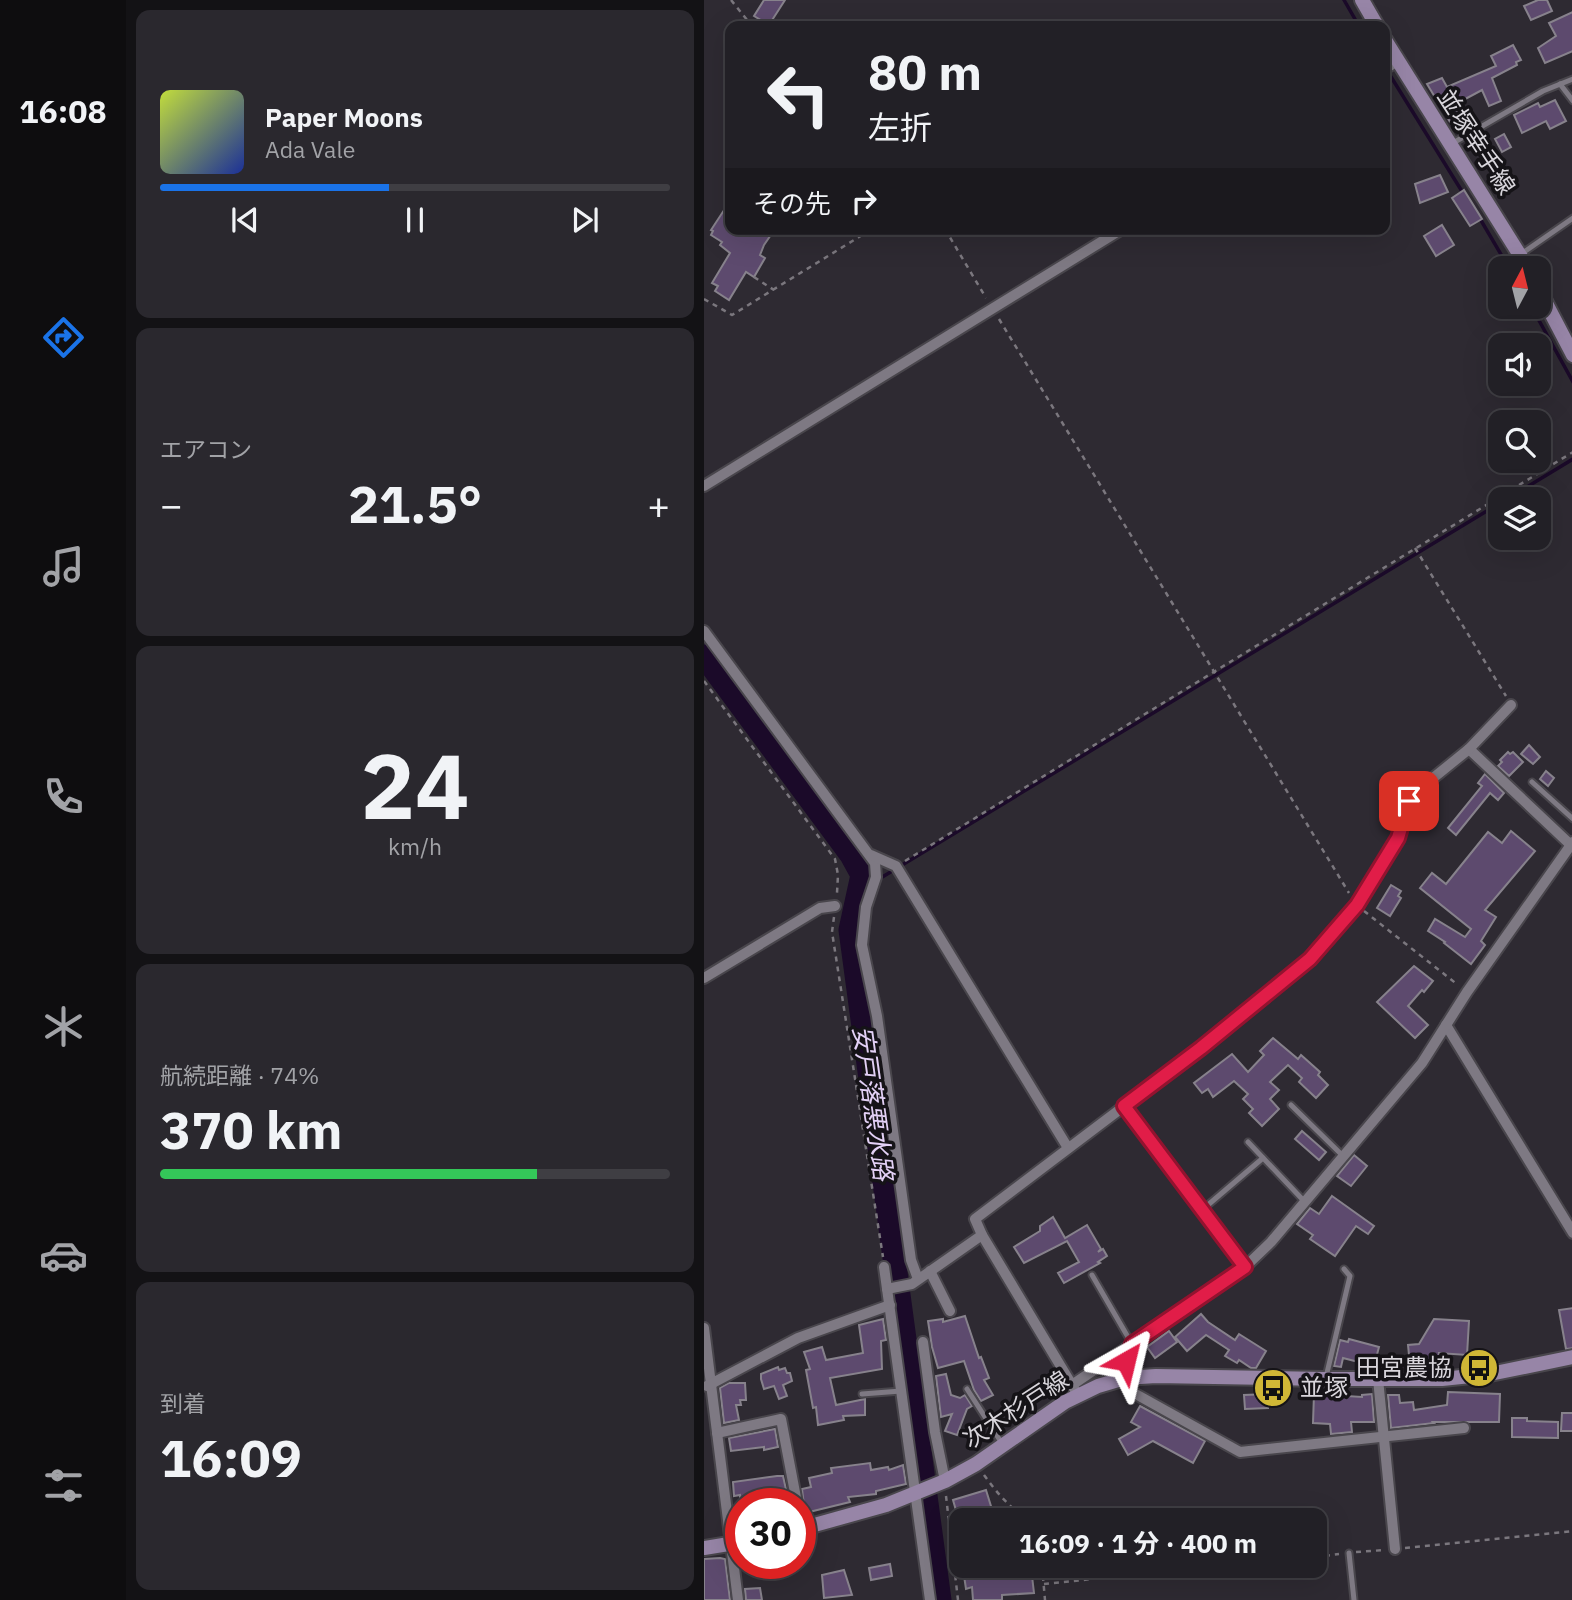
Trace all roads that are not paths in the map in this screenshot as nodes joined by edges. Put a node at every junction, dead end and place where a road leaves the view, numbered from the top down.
1 (1362, 0) edge
2 (1374, 21) edge
3 (1392, 65) edge
4 (1573, 79) edge
5 (1560, 84) junction
6 (1573, 102) edge
7 (1451, 145) junction
8 (1573, 218) edge
9 (1112, 235) edge
10 (1521, 254) joint
11 (1551, 312) edge
12 (1573, 355) edge
13 (704, 486) edge
14 (704, 631) edge
15 (1511, 705) road end
16 (1469, 749) junction
17 (1532, 782) dead end
18 (1573, 819) edge
19 (1572, 845) edge
20 (871, 855) junction
21 (835, 906) road end
22 (704, 978) edge
23 (1446, 1025) junction
24 (1291, 1105) dead end
25 (1124, 1106) junction
26 (1248, 1142) dead end
27 (1068, 1148) junction
28 (1343, 1156) junction
29 (1263, 1158) junction
30 (1304, 1202) junction
31 (1202, 1210) junction
32 (1573, 1233) edge
33 (982, 1235) junction
34 (884, 1267) road end
35 (1245, 1267) junction
36 (1344, 1269) dead end
37 (930, 1271) junction
38 (1092, 1275) dead end
39 (915, 1281) junction
40 (887, 1289) junction
41 (890, 1305) junction
42 (950, 1311) dead end
43 (704, 1328) edge
44 (923, 1342) dead end
45 (1132, 1344) junction
46 (1573, 1357) edge
47 (1125, 1378) junction
48 (1325, 1379) junction
49 (1378, 1379) junction
50 (708, 1386) edge
51 (967, 1389) dead end
52 (1075, 1390) junction
53 (902, 1391) junction
54 (862, 1394) dead end
55 (1464, 1428) dead end
56 (717, 1433) junction
57 (1383, 1437) junction
58 (1003, 1445) junction
59 (945, 1481) junction
60 (726, 1488) edge
61 (794, 1488) edge
62 (915, 1494) junction
63 (816, 1522) edge
64 (725, 1545) edge
65 (704, 1548) edge
66 (1395, 1549) road end
67 (1349, 1553) road end
68 (737, 1579) edge
69 (738, 1600) edge
70 (930, 1600) edge
71 (1354, 1600) edge

1 - 2 main road
3 - 7 main road, 並塚幸手線
4 - 5 lane
5 - 6 lane
5 - 7 lane
7 - 10 main road, 並塚幸手線
8 - 10 lane
9 - 13 street
11 - 12 main road
14 - 20 street
15 - 16 street
16 - 19 street
16 - 25 street
17 - 18 lane
19 - 23 street
20 - 27 street
20 - 39 street
21 - 22 street
23 - 28 street
23 - 32 street
24 - 28 lane
25 - 27 street
25 - 31 street
26 - 29 lane
27 - 33 street
28 - 30 street
29 - 30 lane
29 - 31 lane
30 - 35 street
31 - 35 street
33 - 37 street
33 - 52 street
34 - 40 street
35 - 45 street
36 - 48 lane
37 - 39 street
37 - 42 street
38 - 45 lane
39 - 40 street
40 - 41 street
41 - 50 street
41 - 53 street
43 - 50 street
44 - 59 street
45 - 47 street
45 - 52 street
46 - 49 main road, 次木杉戸線
47 - 48 main road, 次木杉戸線
47 - 52 main road, 次木杉戸線
47 - 57 street
48 - 49 main road, 次木杉戸線
49 - 57 street
50 - 56 street
51 - 58 lane
52 - 58 main road, 次木杉戸線
53 - 54 lane
53 - 62 street
55 - 57 street
56 - 60 street
56 - 61 street
57 - 66 street
58 - 59 main road, 次木杉戸線
59 - 62 main road, 次木杉戸線
62 - 63 main road
62 - 70 street
64 - 65 main road
67 - 71 lane
68 - 69 street

